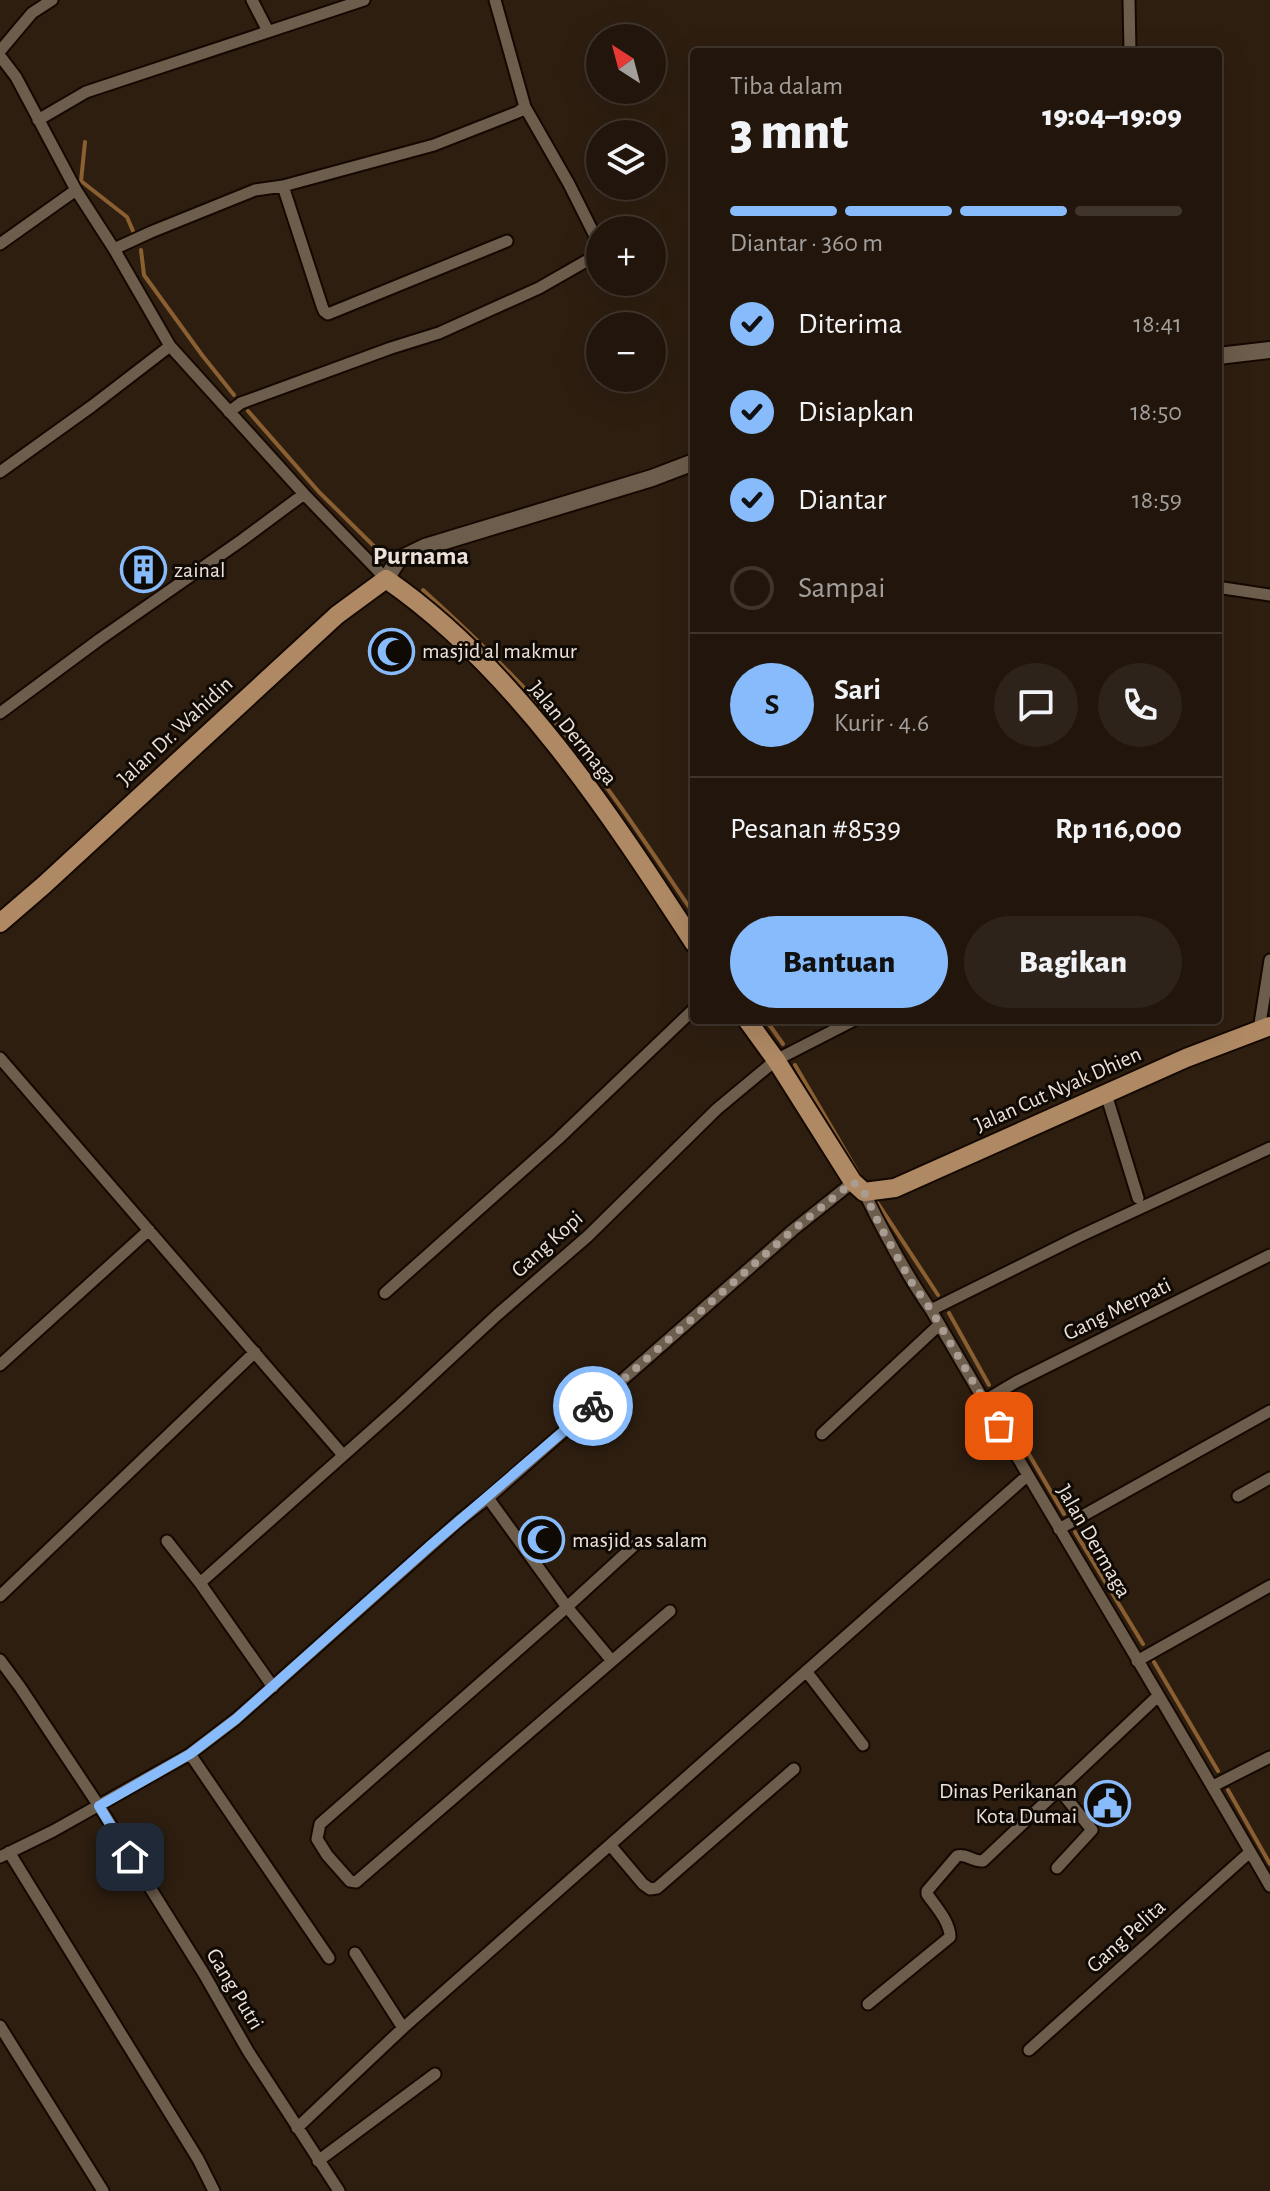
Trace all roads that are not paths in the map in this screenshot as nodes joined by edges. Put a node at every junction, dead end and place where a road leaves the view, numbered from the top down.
1 (52, 0) edge
2 (252, 0) edge
3 (364, 0) edge
4 (495, 0) edge
5 (1129, 0) edge
6 (268, 31) junction
7 (1130, 48) edge
8 (0, 54) edge
9 (525, 107) junction
10 (38, 120) junction
11 (283, 186) junction
12 (76, 190) junction
13 (507, 241) dead end
14 (0, 244) edge
15 (114, 249) junction
16 (170, 346) junction
17 (1270, 350) edge
18 (1222, 356) edge
19 (229, 412) junction
20 (690, 464) edge
21 (0, 472) edge
22 (304, 494) junction
23 (386, 579) junction
24 (1222, 588) edge
25 (1270, 595) edge
26 (0, 713) edge
27 (0, 923) edge
28 (690, 937) edge
29 (1270, 960) edge
30 (690, 1013) edge
31 (750, 1024) edge
32 (846, 1024) edge
33 (1264, 1028) edge
34 (0, 1058) edge
35 (776, 1060) junction
36 (1106, 1094) junction
37 (1270, 1148) edge
38 (859, 1187) junction
39 (1138, 1198) dead end
40 (149, 1230) junction
41 (1270, 1255) edge
42 (385, 1293) dead end
43 (931, 1310) junction
44 (939, 1325) junction
45 (255, 1352) junction
46 (0, 1365) edge
47 (984, 1401) junction
48 (1270, 1411) edge
49 (822, 1434) dead end
50 (343, 1455) junction
51 (1028, 1475) junction
52 (1270, 1478) edge
53 (1238, 1496) dead end
54 (488, 1498) junction
55 (1059, 1529) junction
56 (167, 1541) dead end
57 (638, 1542) dead end
58 (200, 1583) junction
59 (1270, 1586) edge
60 (0, 1596) edge
61 (567, 1607) junction
62 (670, 1611) dead end
63 (0, 1660) edge
64 (612, 1661) junction
65 (1137, 1661) junction
66 (806, 1671) junction
67 (273, 1687) junction
68 (1158, 1696) junction
69 (863, 1745) dead end
70 (190, 1754) junction
71 (1270, 1757) edge
72 (794, 1769) dead end
73 (1213, 1786) junction
74 (1059, 1789) junction
75 (99, 1806) junction
76 (611, 1846) junction
77 (1250, 1852) junction
78 (5, 1855) edge
79 (1057, 1868) dead end
80 (1269, 1883) edge
81 (355, 1953) dead end
82 (329, 1958) dead end
83 (868, 2004) dead end
84 (0, 2026) edge
85 (403, 2028) junction
86 (1029, 2050) dead end
87 (435, 2074) dead end
88 (297, 2128) junction
89 (318, 2161) junction
90 (103, 2191) edge
91 (214, 2191) edge
92 (339, 2191) edge

1 - 8 street
2 - 6 street
3 - 6 street
4 - 9 street
5 - 7 street
6 - 10 street
8 - 10 street
9 - 11 street
9 - 19 street
10 - 12 street
11 - 13 street
11 - 15 street
12 - 14 street
12 - 15 street
15 - 16 street
16 - 19 street
16 - 21 street
17 - 18 street
19 - 22 street
20 - 23 street
22 - 23 street
22 - 26 street
23 - 27 main road, Jalan Dr. Wahidin
23 - 28 main road, Jalan Dermaga
24 - 25 street
29 - 33 street
30 - 42 street
31 - 35 main road, Jalan Dermaga
32 - 35 street, Gang Kopi
33 - 36 main road, Jalan Cut Nyak Dhien
34 - 40 street
35 - 38 main road, Jalan Dermaga
35 - 50 street, Gang Kopi
36 - 38 main road, Jalan Cut Nyak Dhien
36 - 39 street
37 - 43 street
38 - 43 street, Jalan Dermaga
38 - 54 street
40 - 45 street
40 - 46 street
41 - 47 street, Gang Merpati
43 - 44 street, Jalan Dermaga
44 - 47 street, Jalan Dermaga
44 - 49 street
45 - 50 street
45 - 60 street
47 - 51 street, Jalan Dermaga
48 - 55 street
50 - 58 street, Gang Kopi
51 - 55 street, Jalan Dermaga
51 - 66 street
52 - 53 street
54 - 61 street
54 - 67 street
55 - 65 street, Jalan Dermaga
56 - 58 street
57 - 61 street
58 - 67 street
59 - 65 street
61 - 64 street
61 - 64 street
62 - 64 street
63 - 75 street, Gang Putri
65 - 68 street, Jalan Dermaga
66 - 69 street
66 - 76 street
67 - 70 street
68 - 73 street, Jalan Dermaga
68 - 74 street
70 - 75 street
70 - 82 street
71 - 73 street
72 - 76 street
73 - 77 street, Jalan Dermaga
74 - 79 street
74 - 83 street
75 - 78 street
75 - 88 street, Gang Putri
76 - 85 street
77 - 80 street, Jalan Dermaga
77 - 86 street, Gang Pelita
78 - 91 street
81 - 85 street
84 - 90 street
85 - 88 street
87 - 89 street
88 - 89 street, Gang Putri
89 - 92 street, Gang Putri

